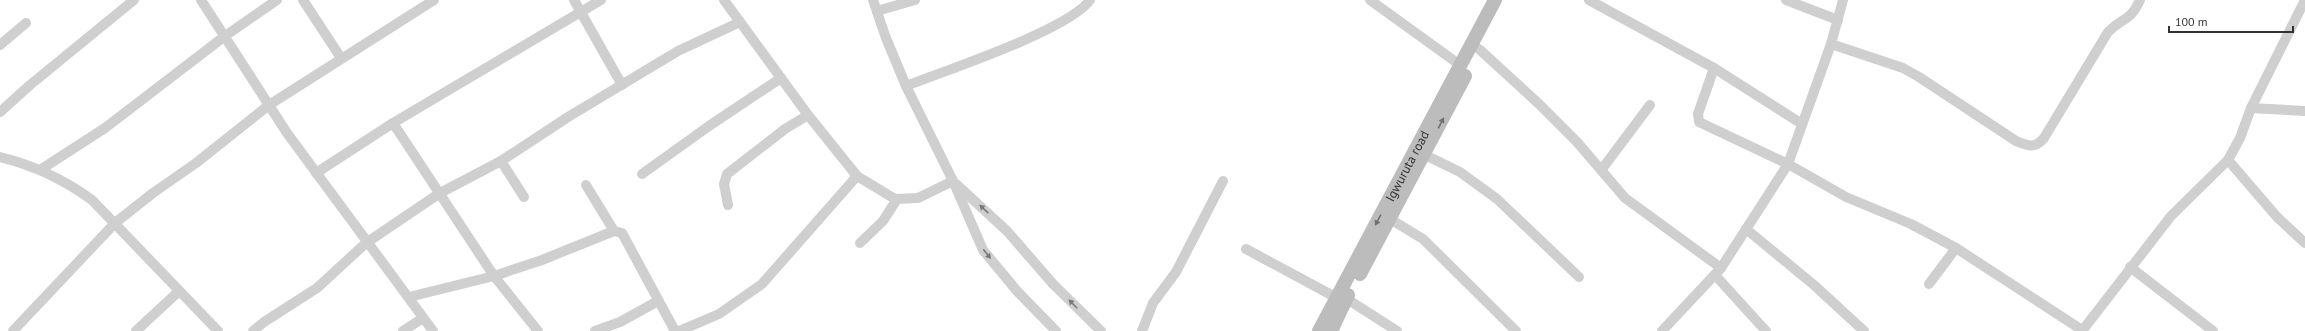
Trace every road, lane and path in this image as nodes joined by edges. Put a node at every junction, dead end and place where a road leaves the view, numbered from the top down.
1 (134, 0) edge
2 (201, 0) edge
3 (277, 0) edge
4 (303, 0) edge
5 (434, 0) edge
6 (574, 0) edge
7 (601, 0) edge
8 (724, 0) edge
9 (873, 0) edge
10 (916, 0) edge
11 (1090, 0) edge
12 (1370, 0) edge
13 (1494, 0) edge
14 (1505, 0) edge
15 (1589, 0) edge
16 (1786, 0) edge
17 (1843, 0) edge
18 (2140, 0) edge
19 (2305, 0) edge
20 (877, 11) junction
21 (581, 12) junction
22 (1838, 20) junction
23 (740, 22) junction
24 (26, 23) dead end
25 (224, 36) junction
26 (1831, 44) junction
27 (0, 45) edge
28 (1479, 49) junction
29 (341, 58) junction
30 (1460, 65) junction
31 (1714, 68) junction
32 (781, 78) junction
33 (622, 85) junction
34 (906, 86) junction
35 (269, 105) junction
36 (1650, 105) dead end
37 (2251, 108) junction
38 (2305, 111) edge
39 (0, 112) edge
40 (808, 115) junction
41 (393, 123) junction
42 (1802, 124) junction
43 (1425, 155) junction
44 (0, 157) edge
45 (2228, 160) junction
46 (501, 161) junction
47 (1788, 164) junction
48 (1602, 169) junction
49 (40, 170) junction
50 (316, 173) junction
51 (642, 174) dead end
52 (857, 176) junction
53 (953, 181) junction
54 (1223, 181) dead end
55 (586, 185) dead end
56 (440, 192) junction
57 (524, 197) dead end
58 (897, 199) junction
59 (728, 205) dead end
60 (1390, 219) junction
61 (116, 223) junction
62 (1746, 229) junction
63 (614, 231) junction
64 (366, 243) junction
65 (860, 243) dead end
66 (2305, 243) edge
67 (1956, 248) junction
68 (1246, 249) dead end
69 (2130, 267) junction
70 (1718, 272) junction
71 (494, 276) junction
72 (1579, 277) dead end
73 (1929, 284) dead end
74 (178, 292) junction
75 (409, 297) junction
76 (1342, 298) junction
77 (658, 301) junction
78 (423, 318) junction
79 (2086, 329) edge
80 (1334, 330) edge
81 (13, 331) edge
82 (136, 331) edge
83 (218, 331) edge
84 (253, 331) edge
85 (403, 331) edge
86 (433, 331) edge
87 (538, 331) edge
88 (595, 331) edge
89 (675, 331) edge
90 (679, 331) edge
91 (1056, 331) edge
92 (1100, 331) edge
93 (1142, 331) edge
94 (1319, 331) edge
95 (1396, 331) edge
96 (1516, 331) edge
97 (1662, 331) edge
98 (1766, 331) edge
99 (1864, 331) edge
100 (2213, 331) edge

1 - 39 street
2 - 25 street
3 - 25 street
4 - 29 street
5 - 29 street
6 - 21 street
7 - 21 street
8 - 23 street
9 - 20 street
10 - 20 street
11 - 34 street
12 - 30 street
13 - 30 main road, Igwuruta road
14 - 28 main road, Igwuruta road
15 - 31 street
16 - 22 street
17 - 22 street
18 - 26 street
19 - 37 street
20 - 34 street
21 - 33 street
21 - 41 street
22 - 26 street
23 - 32 street
23 - 33 street
24 - 27 street
25 - 35 street
25 - 49 street
26 - 42 street
43 -> 28 main road, Igwuruta road
28 - 48 street
29 - 35 street
30 -> 76 main road, Igwuruta road
31 - 42 street
31 - 47 street
32 - 40 street
32 - 51 street
33 - 46 street
34 - 53 street
35 - 50 street
35 - 61 street
36 - 48 street
37 - 38 street
37 - 45 street
40 - 52 street
40 - 59 street
41 - 50 street
41 - 56 street
42 - 47 street
43 - 60 main road, Igwuruta road
43 - 72 street
44 - 49 street
45 - 66 street
45 - 69 street
46 - 56 street
46 - 57 street
47 - 62 street
47 - 67 street
48 - 70 street
49 - 61 street
50 - 64 street
52 - 58 street
52 - 90 street
53 - 58 street
53 -> 91 street
92 -> 53 street
54 - 93 street
55 - 63 street
56 - 64 street
56 - 71 street
58 - 65 street
60 - 76 main road, Igwuruta road
60 - 96 street
61 - 74 street
61 - 81 street
62 - 70 street
62 - 99 street
63 - 71 street
63 - 77 street
64 - 75 street
64 - 84 street
67 - 73 street
67 - 79 street
68 - 76 street
69 - 79 street
69 - 100 street
70 - 97 street
70 - 98 street
71 - 75 street
71 - 87 street
74 - 82 street
74 - 83 street
75 - 78 street
76 - 80 main road, Igwuruta road
76 - 94 main road, Igwuruta road
76 - 95 street
77 - 88 street
77 - 89 street
78 - 85 street
78 - 86 street

